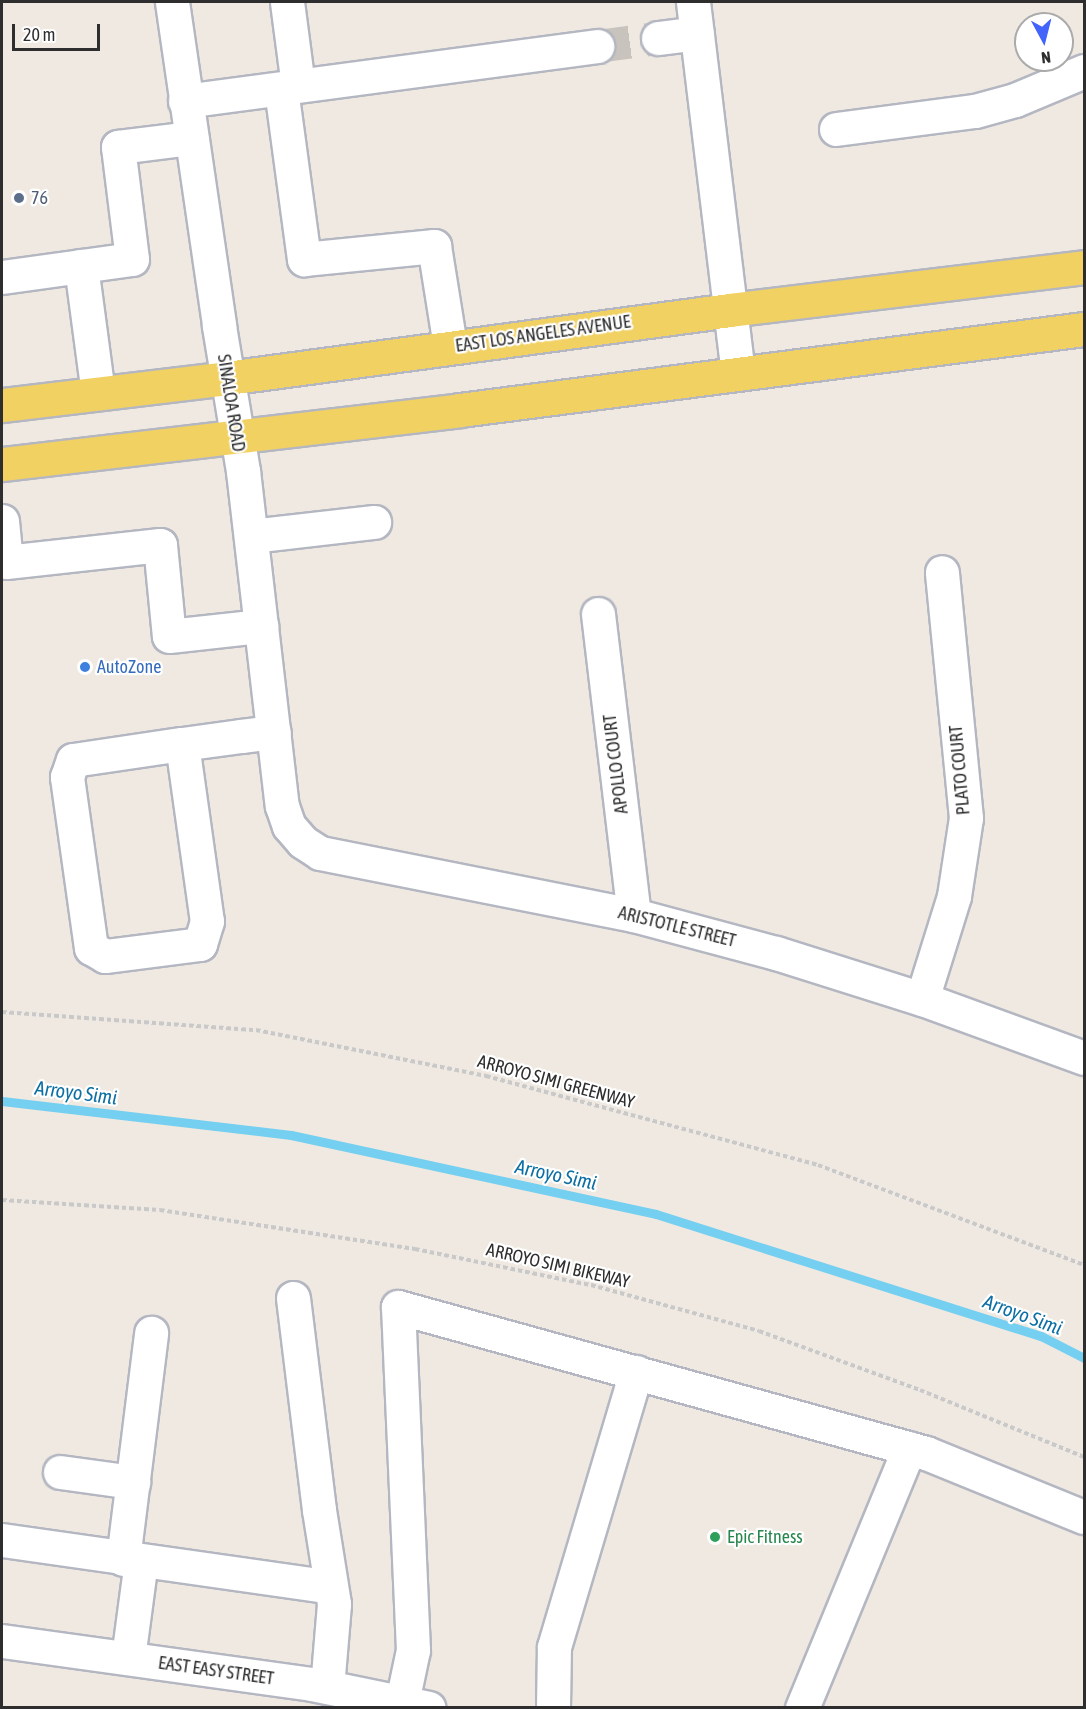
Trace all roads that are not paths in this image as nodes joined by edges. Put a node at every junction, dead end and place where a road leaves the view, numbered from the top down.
1 (172, 2) edge
2 (287, 2) edge
3 (695, 17) edge
4 (658, 38) tunnel mouth
5 (597, 46) tunnel mouth
6 (1084, 71) edge
7 (289, 87) junction
8 (185, 101) junction
9 (836, 129) dead end
10 (190, 138) junction
11 (81, 266) junction
12 (1084, 267) edge
13 (2, 277) edge
14 (730, 310) junction
15 (1084, 329) edge
16 (450, 346) junction
17 (738, 373) junction
18 (227, 378) junction
19 (98, 393) junction
20 (2, 405) edge
21 (236, 437) junction
22 (2, 464) edge
23 (2, 521) edge
24 (374, 522) dead end
25 (251, 536) junction
26 (942, 572) dead end
27 (598, 614) dead end
28 (261, 626) junction
29 (274, 732) junction
30 (182, 744) junction
31 (282, 806) joint
32 (634, 915) junction
33 (922, 999) junction
34 (1084, 1058) edge
35 (293, 1298) dead end
36 (151, 1333) dead end
37 (636, 1372) junction
38 (909, 1448) junction
39 (60, 1472) dead end
40 (133, 1482) junction
41 (1084, 1517) edge
42 (2, 1540) edge
43 (132, 1560) junction
44 (331, 1587) junction
45 (2, 1641) edge
46 (128, 1658) junction
47 (327, 1687) junction
48 (369, 1702) edge
49 (416, 1705) edge
50 (553, 1707) edge
51 (802, 1707) edge

1 - 8 street, SINALOA ROAD
2 - 7 street
3 - 4 street
3 - 14 street
5 - 7 street
6 - 9 street
7 - 8 street
7 - 16 street
8 - 10 street, SINALOA ROAD
10 - 11 street
10 - 18 street, SINALOA ROAD
11 - 13 street
11 - 19 street
12 - 14 main road, EAST LOS ANGELES AVENUE
14 - 16 main road, EAST LOS ANGELES AVENUE
14 - 17 street
15 - 17 main road
16 - 18 main road, EAST LOS ANGELES AVENUE
17 - 21 main road
18 - 19 main road, EAST LOS ANGELES AVENUE
18 - 21 street, SINALOA ROAD
19 - 20 main road, EAST LOS ANGELES AVENUE
21 - 22 main road
21 - 25 street, SINALOA ROAD
23 - 28 street
24 - 25 street
25 - 28 street, SINALOA ROAD
26 - 33 street, PLATO COURT
27 - 32 street, APOLLO COURT
28 - 29 street, SINALOA ROAD
29 - 30 street
29 - 31 street, SINALOA ROAD
30 - 30 street
31 - 32 street, ARISTOTLE STREET
32 - 33 street, ARISTOTLE STREET
33 - 34 street, ARISTOTLE STREET
35 - 44 street
36 - 40 street
37 - 38 street
37 - 49 street
37 - 50 street
38 - 41 street
38 - 51 street
39 - 40 street
40 - 43 street
42 - 43 street
43 - 44 street
43 - 46 street
44 - 47 street
45 - 46 street, EAST EASY STREET
46 - 47 street, EAST EASY STREET
47 - 48 street, EAST EASY STREET
48 - 49 street, EAST EASY STREET

